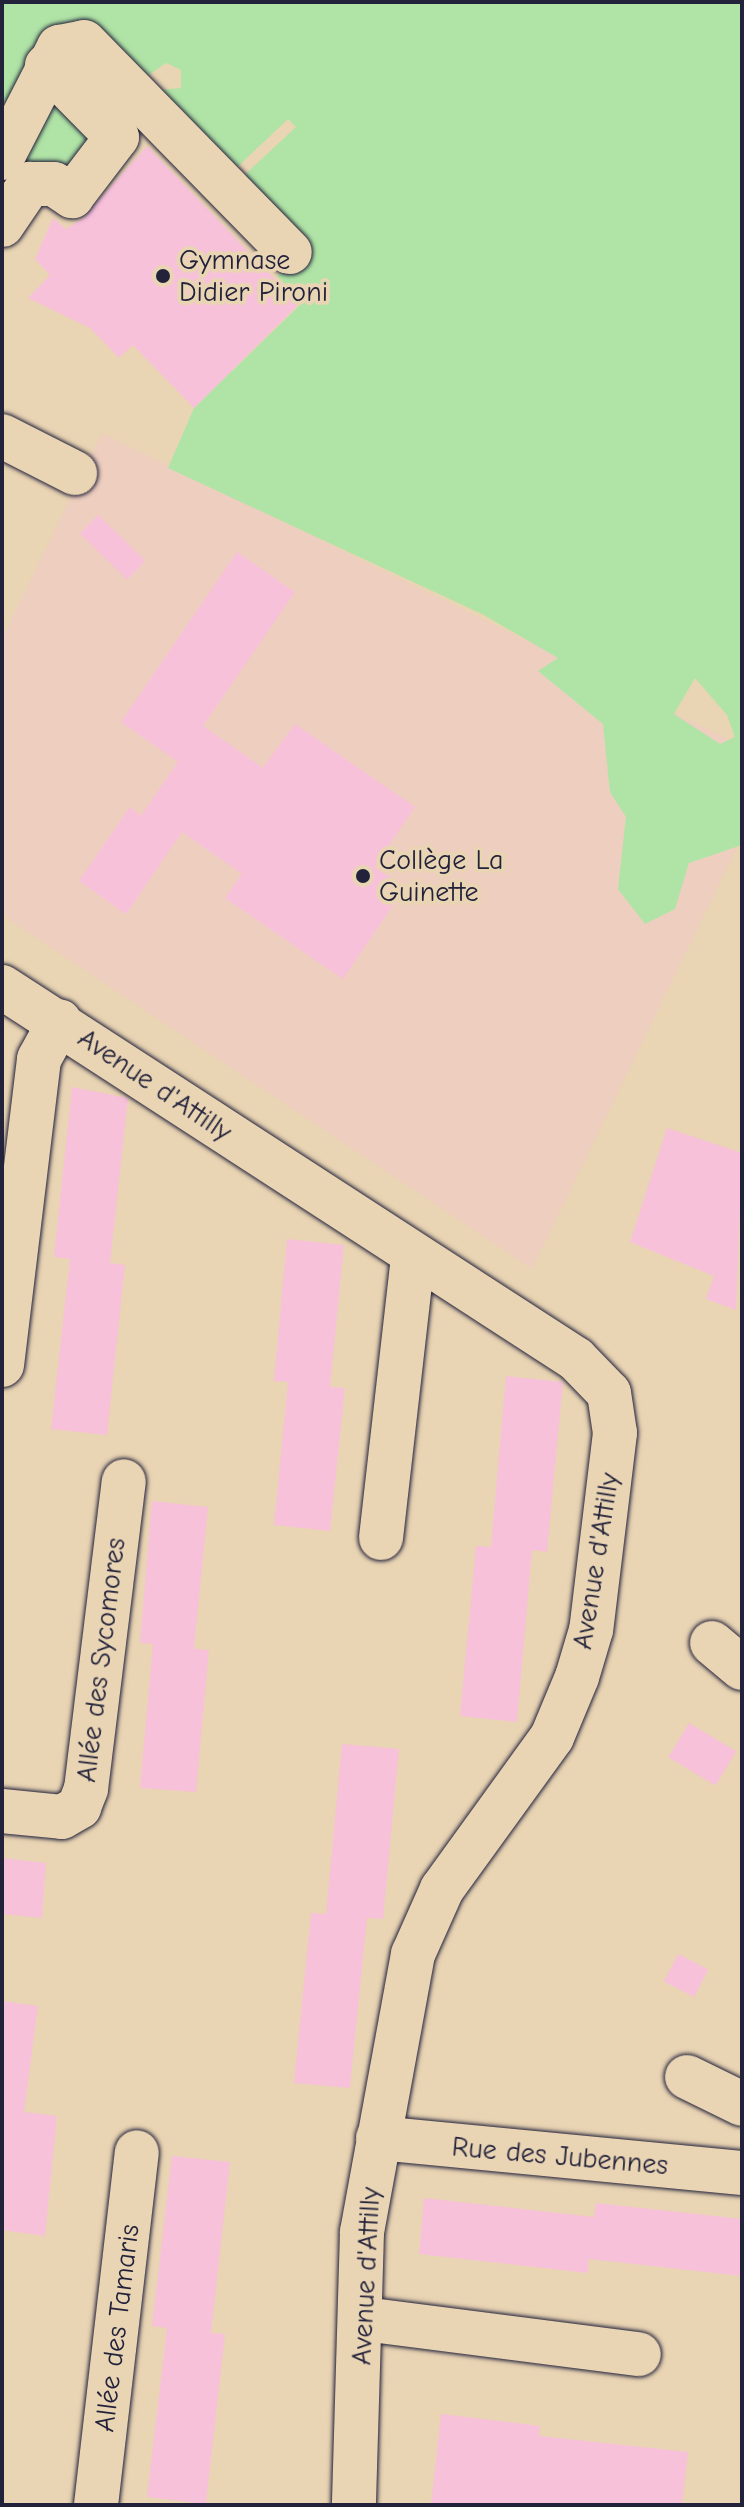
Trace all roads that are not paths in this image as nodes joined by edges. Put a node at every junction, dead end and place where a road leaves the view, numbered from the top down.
1 (47, 66) junction
2 (2, 158) edge
3 (2, 225) edge
4 (290, 252) dead end
5 (2, 436) edge
6 (75, 473) dead end
7 (2, 987) edge
8 (60, 1021) junction
9 (413, 1255) junction
10 (2, 1365) edge
11 (124, 1481) dead end
12 (381, 1538) dead end
13 (2, 1811) edge
14 (687, 2077) dead end
15 (742, 2104) edge
16 (378, 2138) junction
17 (137, 2152) dead end
18 (742, 2173) edge
19 (364, 2319) junction
20 (639, 2354) dead end
21 (96, 2505) edge
22 (354, 2505) edge

1 - 2 street
1 - 3 street
1 - 4 street
5 - 6 street
7 - 8 street, Avenue d'Attilly
8 - 9 street, Avenue d'Attilly
8 - 10 street
9 - 12 street
9 - 16 street, Avenue d'Attilly
11 - 13 street, Allée des Sycomores
14 - 15 street
16 - 18 street, Rue des Jubennes
16 - 19 street, Avenue d'Attilly
17 - 21 street, Allée des Tamaris
19 - 20 street
19 - 22 street, Avenue d'Attilly

